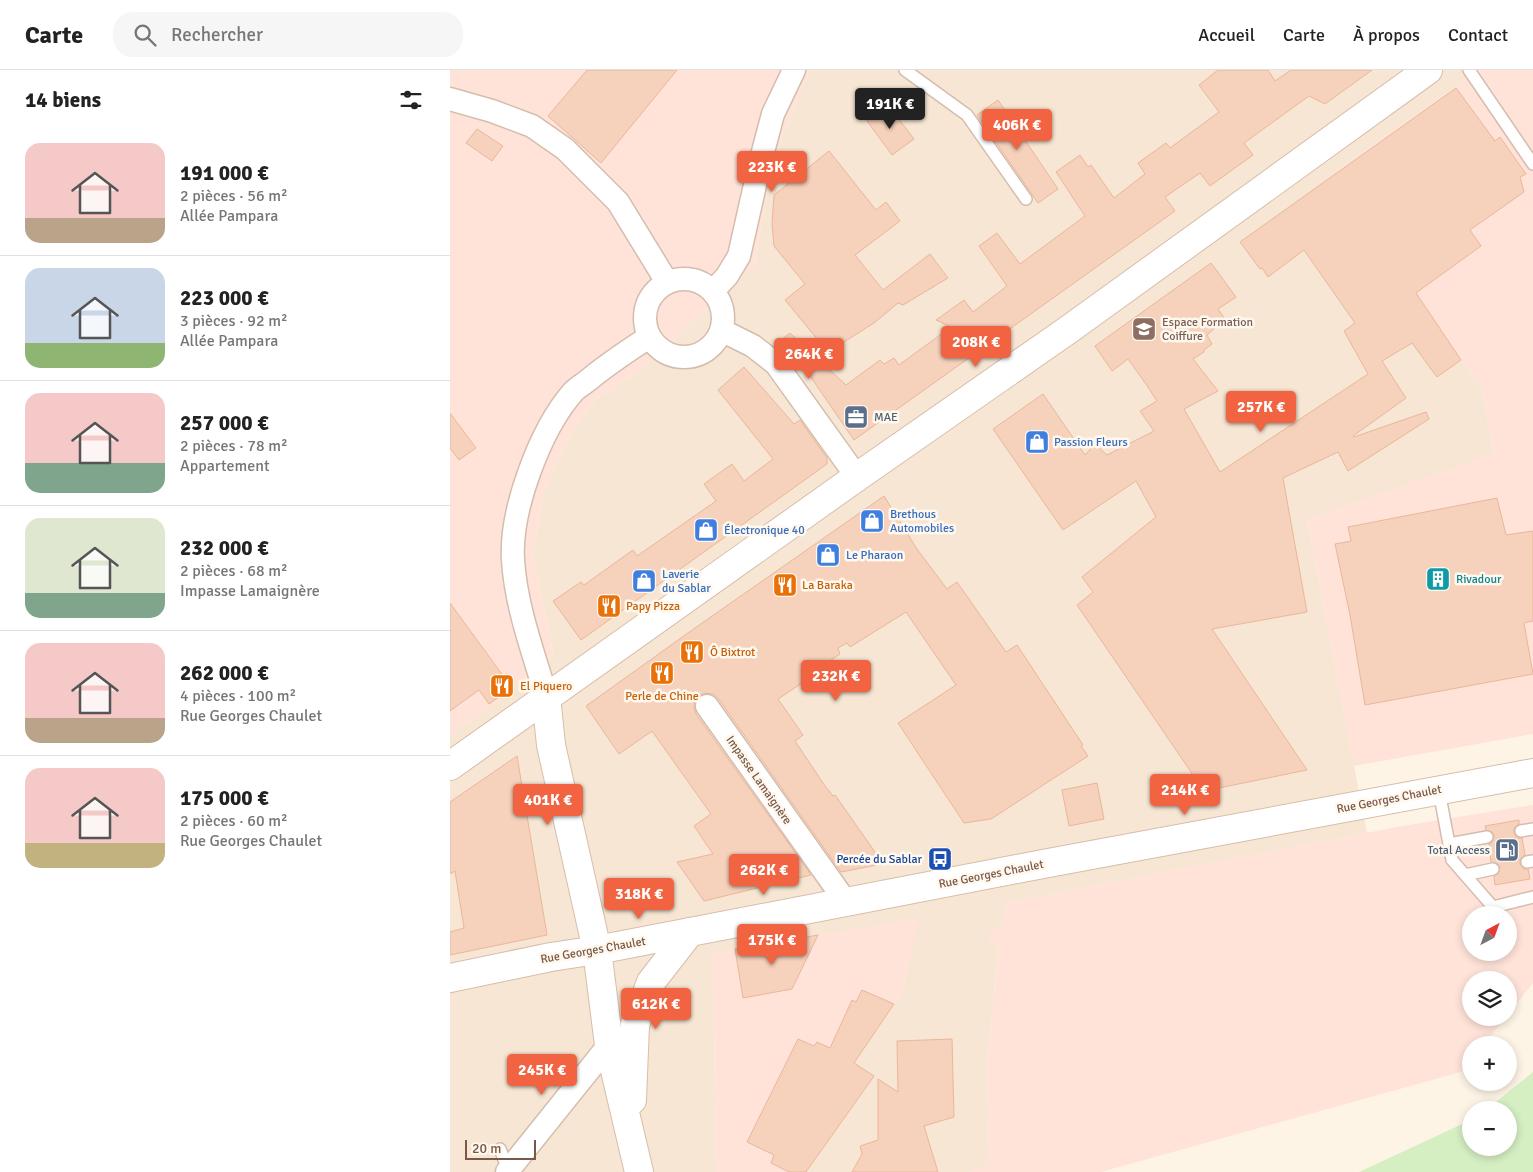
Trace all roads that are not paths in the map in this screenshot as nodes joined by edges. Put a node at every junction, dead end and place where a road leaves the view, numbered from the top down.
1 (794, 70) edge
2 (905, 70) edge
3 (1428, 70) edge
4 (1469, 70) edge
5 (450, 99) edge
6 (1533, 164) edge
7 (1026, 199) dead end
8 (667, 282) junction
9 (713, 291) junction
10 (721, 330) junction
11 (650, 337) junction
12 (857, 477) junction
13 (546, 696) junction
14 (707, 706) dead end
15 (450, 766) edge
16 (1533, 772) edge
17 (1439, 790) junction
18 (1533, 829) edge
19 (1521, 832) dead end
20 (1487, 837) dead end
21 (1449, 844) junction
22 (1493, 869) dead end
23 (1465, 875) junction
24 (1533, 898) edge
25 (846, 902) junction
26 (690, 932) junction
27 (597, 950) junction
28 (450, 978) edge
29 (609, 1045) junction
30 (630, 1129) junction
31 (500, 1149) dead end
32 (508, 1171) edge
33 (639, 1172) edge

1 - 9 street
2 - 7 lane
3 - 12 main road
4 - 6 lane
5 - 8 street
8 - 9 street
8 - 11 street
9 - 10 street
10 - 11 street
10 - 12 street
11 - 13 street
12 - 13 main road
13 - 15 main road
13 - 27 main road
14 - 25 street, Impasse Lamaignère
16 - 17 main road, Rue Georges Chaulet
17 - 21 lane
17 - 25 main road, Rue Georges Chaulet
18 - 19 lane
20 - 21 lane
21 - 23 lane
22 - 23 lane
23 - 24 lane
25 - 26 main road, Rue Georges Chaulet
26 - 27 main road, Rue Georges Chaulet
26 - 30 main road
27 - 28 main road, Rue Georges Chaulet
27 - 29 main road
29 - 30 main road
29 - 32 street
30 - 33 main road
31 - 32 lane

